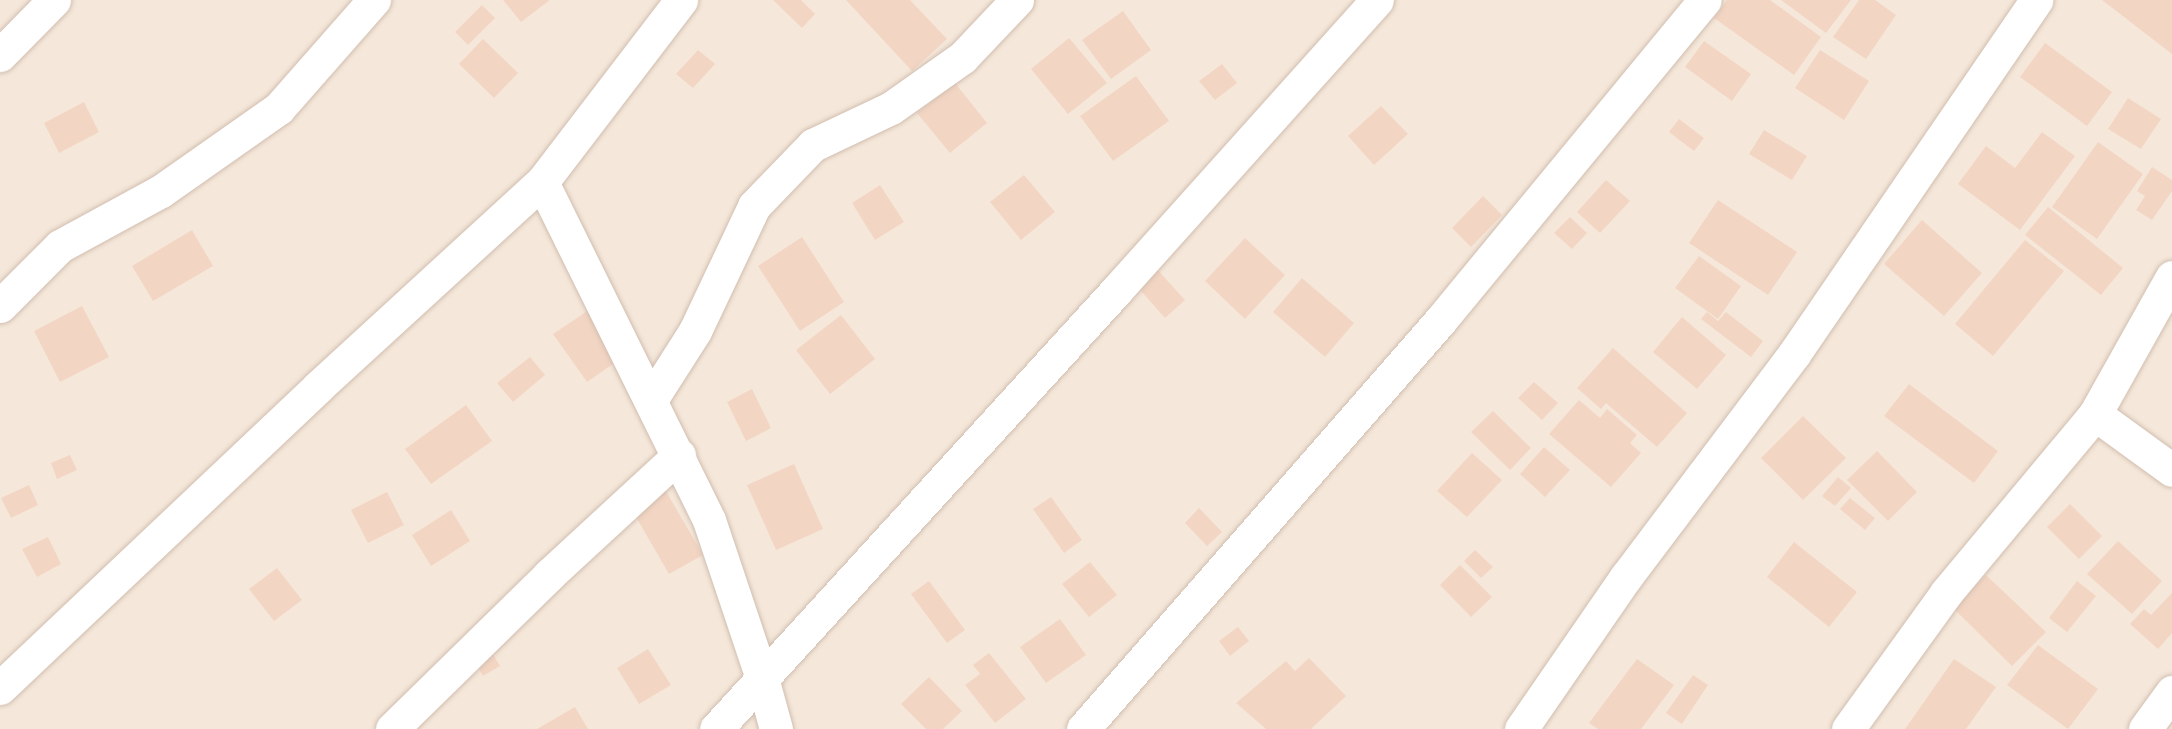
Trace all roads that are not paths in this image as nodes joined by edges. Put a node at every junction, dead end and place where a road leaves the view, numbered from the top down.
1 (54, 0) edge
2 (374, 0) edge
3 (681, 0) edge
4 (1017, 0) edge
5 (1377, 0) edge
6 (1705, 0) edge
7 (2036, 0) edge
8 (0, 55) edge
9 (542, 182) junction
10 (2172, 277) edge
11 (0, 306) edge
12 (651, 400) junction
13 (2094, 414) junction
14 (679, 455) junction
15 (2172, 470) edge
16 (762, 678) junction
17 (0, 688) edge
18 (2172, 692) edge
19 (392, 729) edge
20 (716, 729) edge
21 (776, 729) edge
22 (1083, 729) edge
23 (1521, 729) edge
24 (1848, 729) edge
25 (2145, 729) edge

1 - 8 street
2 - 11 street
3 - 9 street
4 - 12 street
5 - 16 street
6 - 22 street
7 - 23 street
9 - 12 street
9 - 17 street
10 - 13 street
12 - 14 street
13 - 15 street
13 - 24 street
14 - 16 street
14 - 19 street
16 - 20 street
16 - 21 street
18 - 25 street

